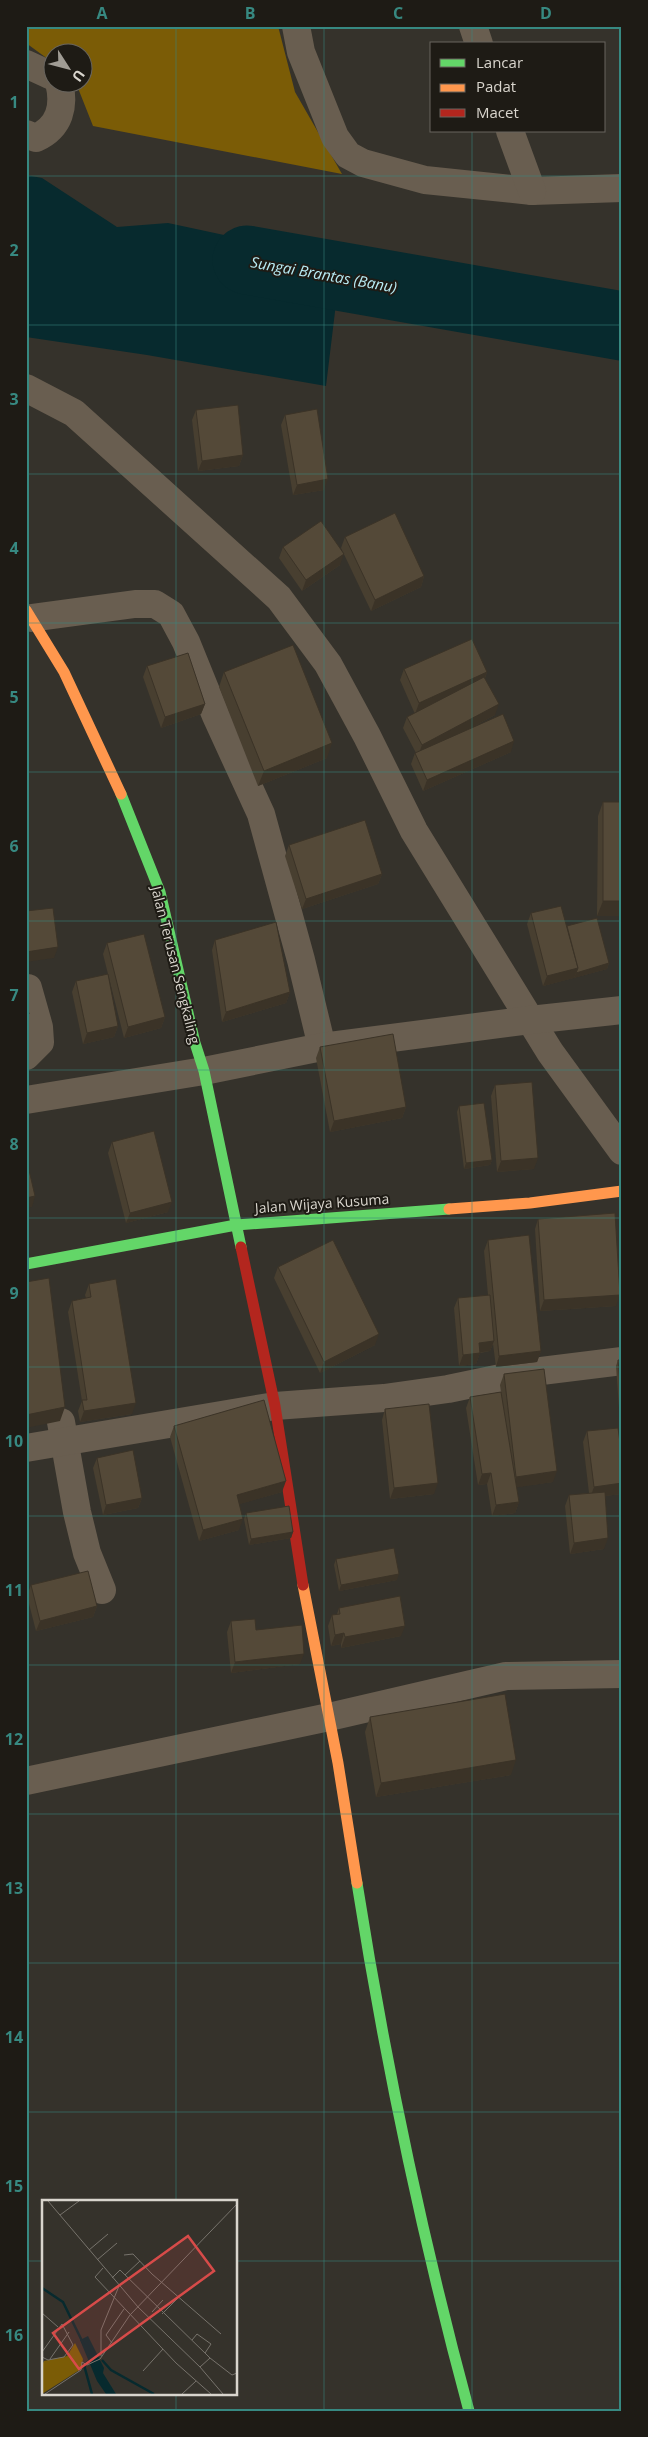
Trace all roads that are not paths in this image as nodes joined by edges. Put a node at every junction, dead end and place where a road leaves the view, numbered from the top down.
1 (296, 26) edge
2 (473, 26) edge
3 (478, 42) edge
4 (26, 64) edge
5 (42, 71) edge
6 (62, 92) edge
7 (510, 132) edge
8 (31, 136) edge
9 (622, 188) edge
10 (532, 191) junction
11 (26, 388) edge
12 (29, 614) edge
13 (28, 988) dead end
14 (622, 1010) edge
15 (530, 1020) junction
16 (322, 1047) junction
17 (26, 1056) edge
18 (204, 1071) junction
19 (26, 1100) edge
20 (622, 1152) edge
21 (622, 1191) edge
22 (236, 1225) junction
23 (26, 1264) edge
24 (622, 1361) edge
25 (58, 1395) edge
26 (275, 1406) junction
27 (63, 1440) junction
28 (26, 1448) edge
29 (102, 1590) dead end
30 (622, 1674) edge
31 (329, 1717) junction
32 (26, 1781) edge
33 (469, 2411) edge

1 - 10 street
2 - 3 street
4 - 5 street
6 - 8 street
7 - 10 street
9 - 10 street
11 - 15 street
12 - 16 street
12 - 18 street, Jalan Terusan Sengkaling
13 - 17 street
14 - 15 street
15 - 16 street
15 - 20 street
16 - 18 street
18 - 19 street
18 - 22 street, Jalan Terusan Sengkaling
21 - 22 street, Jalan Wijaya Kusuma
22 - 23 street, Jalan Wijaya Kusuma
22 - 26 street, Jalan Terusan Sengkaling
24 - 26 street
25 - 27 street
26 - 27 street
26 - 31 street, Jalan Terusan Sengkaling
27 - 28 street
27 - 29 street
30 - 31 street
31 - 32 street
31 - 33 street, Jalan Terusan Sengkaling

